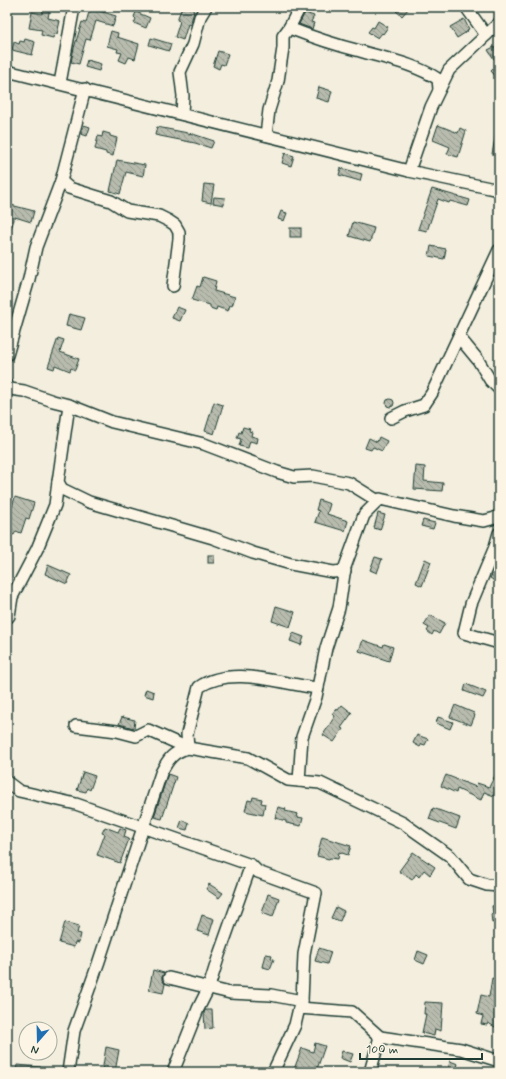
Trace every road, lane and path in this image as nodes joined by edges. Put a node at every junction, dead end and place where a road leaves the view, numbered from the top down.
1 (74, 7) edge
2 (206, 7) edge
3 (300, 7) edge
4 (466, 7) edge
5 (499, 23) edge
6 (289, 28) junction
7 (486, 35) junction
8 (7, 71) edge
9 (60, 83) junction
10 (85, 89) junction
11 (440, 89) junction
12 (182, 114) junction
13 (266, 135) junction
14 (409, 171) junction
15 (61, 181) junction
16 (499, 190) edge
17 (499, 250) edge
18 (173, 286) dead end
19 (459, 337) junction
20 (7, 355) edge
21 (7, 385) edge
22 (499, 389) edge
23 (69, 404) junction
24 (391, 418) dead end
25 (58, 482) junction
26 (378, 501) junction
27 (499, 515) edge
28 (499, 533) edge
29 (344, 571) junction
30 (7, 618) edge
31 (499, 643) edge
32 (318, 688) junction
33 (76, 726) dead end
34 (188, 748) junction
35 (298, 781) junction
36 (7, 782) edge
37 (144, 827) junction
38 (251, 865) junction
39 (499, 886) edge
40 (170, 978) dead end
41 (209, 987) junction
42 (301, 1004) junction
43 (380, 1037) junction
44 (499, 1061) edge
45 (68, 1072) edge
46 (173, 1072) edge
47 (273, 1072) edge
48 (370, 1072) edge

1 - 9 street
2 - 12 street
3 - 6 street
4 - 7 street
5 - 7 street
6 - 11 street
6 - 13 street
7 - 11 street
8 - 9 street
9 - 10 street
10 - 12 street
10 - 15 street
11 - 14 street
12 - 13 street
13 - 14 street
14 - 16 street
15 - 18 street
15 - 20 street
17 - 19 street
19 - 22 street
19 - 24 street
21 - 23 street
23 - 25 street
23 - 26 street
25 - 29 street
25 - 30 street
26 - 27 street
26 - 29 street
28 - 31 street
29 - 32 street
32 - 34 street
32 - 35 street
33 - 34 street
34 - 35 street
34 - 37 street
35 - 39 street
36 - 37 street
37 - 38 street
37 - 45 street
38 - 41 street
38 - 42 street
40 - 41 street
41 - 42 street
41 - 46 street
42 - 43 street
42 - 47 street
43 - 44 street
43 - 48 street

